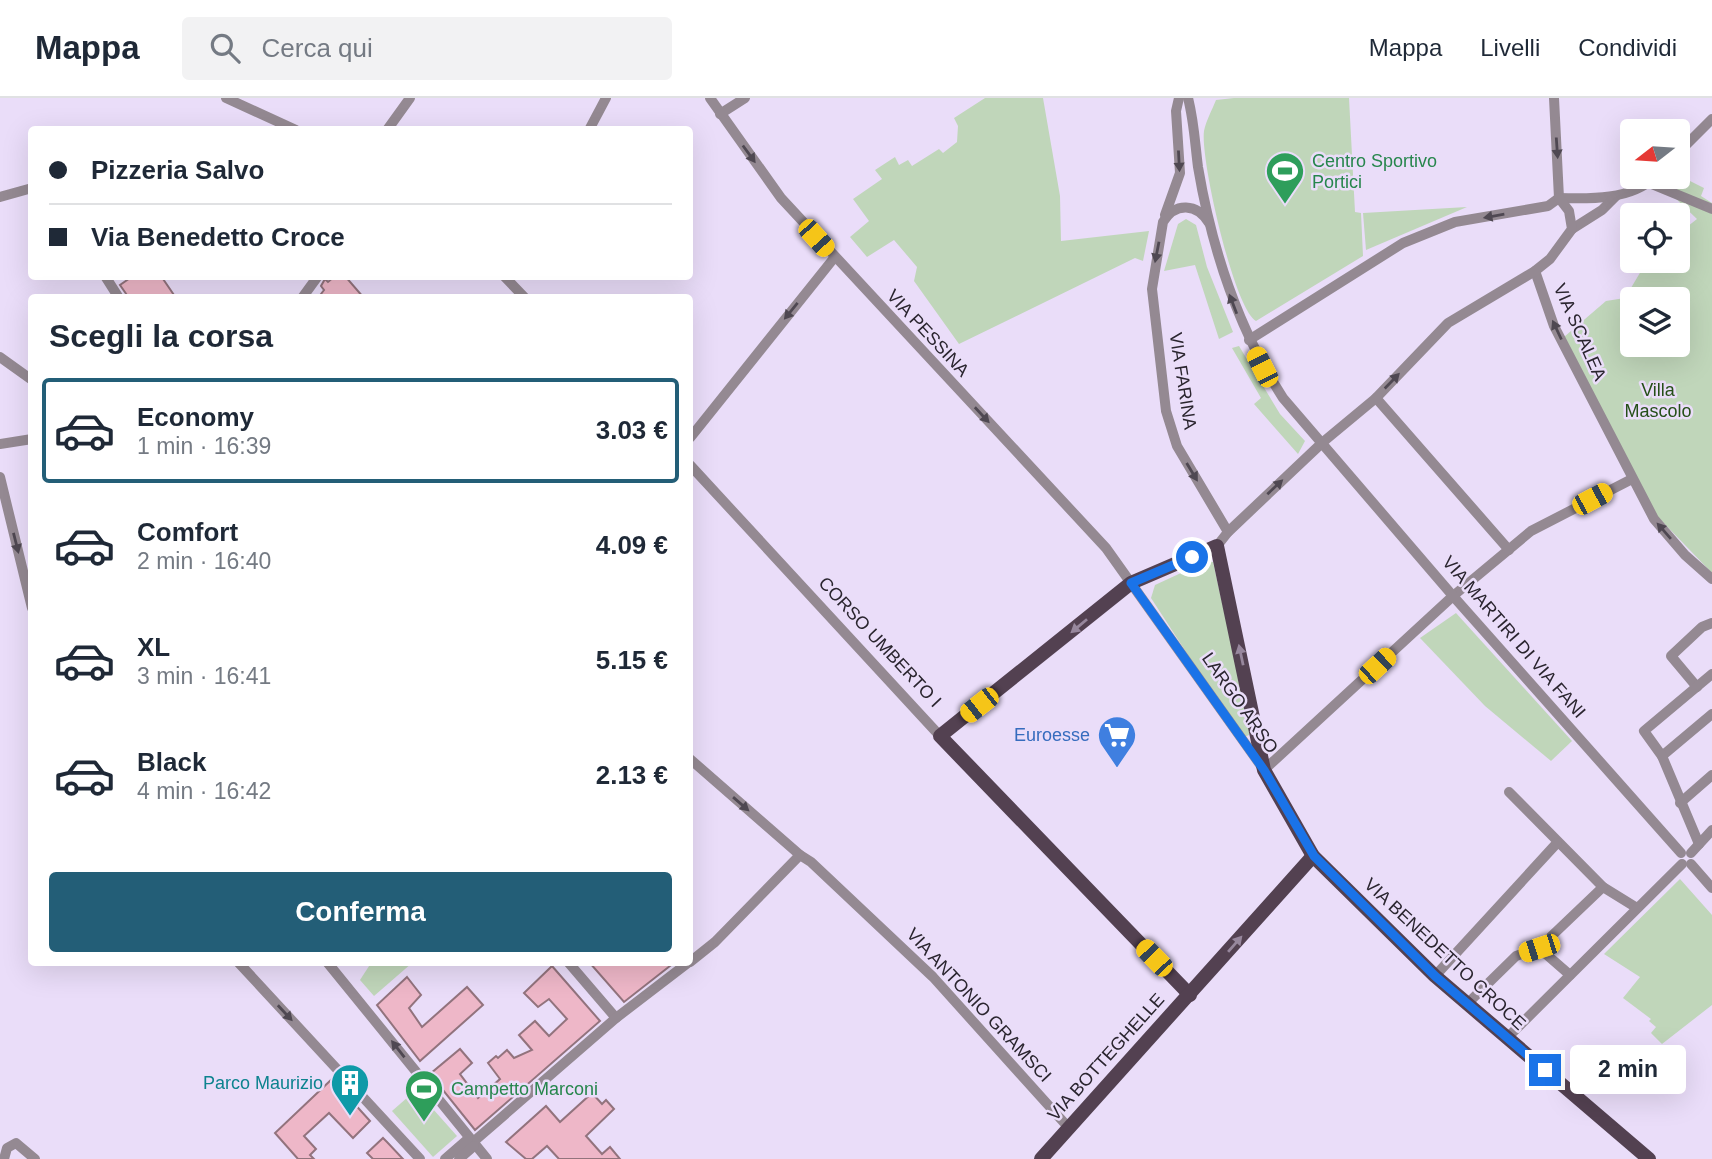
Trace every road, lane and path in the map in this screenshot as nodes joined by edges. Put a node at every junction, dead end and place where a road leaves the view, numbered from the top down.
1 (226, 98) edge
2 (410, 98) edge
3 (606, 98) edge
4 (745, 98) edge
5 (1179, 98) edge
6 (1188, 98) edge
7 (1554, 98) edge
8 (714, 100) edge
9 (720, 114) junction
10 (1712, 119) edge
11 (287, 126) edge
12 (390, 126) edge
13 (591, 126) edge
14 (1690, 141) edge
15 (28, 189) edge
16 (1632, 189) edge
17 (1671, 189) edge
18 (1616, 196) junction
19 (0, 197) edge
20 (1559, 198) junction
21 (1712, 209) edge
22 (1163, 222) junction
23 (1211, 225) junction
24 (1572, 229) junction
25 (834, 258) junction
26 (1535, 271) junction
27 (508, 280) edge
28 (521, 294) edge
29 (1249, 340) junction
30 (0, 357) edge
31 (28, 377) edge
32 (1376, 397) junction
33 (693, 434) edge
34 (28, 440) edge
35 (1323, 442) junction
36 (0, 444) edge
37 (693, 468) edge
38 (0, 477) edge
39 (1632, 479) junction
40 (1228, 533) junction
41 (1217, 547) junction
42 (1509, 550) junction
43 (1712, 579) edge
44 (1131, 583) junction
45 (28, 592) edge
46 (1452, 596) junction
47 (1712, 623) edge
48 (1712, 674) edge
49 (1697, 687) junction
50 (1712, 714) edge
51 (940, 736) junction
52 (1662, 756) junction
53 (693, 762) edge
54 (1264, 770) junction
55 (1712, 775) edge
56 (1509, 792) dead end
57 (1680, 803) junction
58 (1712, 830) edge
59 (1557, 843) junction
60 (1699, 844) junction
61 (800, 855) junction
62 (1314, 856) junction
63 (1686, 859) junction
64 (1602, 887) junction
65 (1712, 887) edge
66 (1637, 908) junction
67 (1539, 948) junction
68 (693, 959) edge
69 (242, 966) edge
70 (330, 966) edge
71 (571, 966) edge
72 (684, 966) edge
73 (1570, 975) junction
74 (1435, 976) junction
75 (1190, 995) junction
76 (1467, 1004) junction
77 (616, 1018) junction
78 (1507, 1038) junction
79 (1068, 1127) junction
80 (472, 1143) junction
81 (4, 1159) edge
82 (35, 1159) edge
83 (420, 1159) edge
84 (444, 1159) edge
85 (459, 1159) edge
86 (487, 1159) edge
87 (1041, 1159) edge
88 (1649, 1159) edge

1 - 11 street
2 - 12 street
3 - 13 street
4 - 9 street
5 -> 22 street, VIA FARINA
6 - 23 street
7 -> 20 street
8 - 9 street, VIA PESSINA
9 -> 25 street, VIA PESSINA
10 - 14 street
15 - 19 street
16 - 18 street
17 - 21 street
18 - 20 street
18 - 24 street
20 - 24 street
20 -> 29 street
22 - 23 street
22 -> 40 street, VIA FARINA
29 -> 23 street
24 - 26 street
25 -> 33 street
25 -> 44 street, VIA PESSINA
32 -> 26 street
39 -> 26 street, VIA SCALEA
27 - 28 street
29 - 35 street
30 - 31 street
32 - 35 street
32 - 42 street
34 - 36 street
40 -> 35 street
35 - 46 street, VIA MARTIRI DI VIA FANI
37 - 51 street, CORSO UMBERTO I
38 -> 45 street
39 - 42 street
43 -> 39 street, VIA SCALEA
40 - 41 street
41 - 44 main road
54 -> 41 main road, LARGO ARSO
42 - 46 street
44 -> 51 main road
44 - 54 street, LARGO ARSO
46 - 54 street
46 - 63 street, VIA MARTIRI DI VIA FANI
47 - 49 street
48 - 49 street
49 - 52 street
50 - 52 street
51 - 75 main road, CORSO UMBERTO I
52 - 57 street
53 -> 61 street, VIA ANTONIO GRAMSCI
54 - 62 main road, VIA BENEDETTO CROCE
55 - 57 street
56 - 59 street
57 - 60 street
58 - 60 street
59 - 64 street
59 - 74 street
60 - 63 street
61 - 68 street
61 - 79 street, VIA ANTONIO GRAMSCI
62 - 74 main road, VIA BENEDETTO CROCE
75 -> 62 main road, VIA BOTTEGHELLE
63 - 65 street, VIA MARTIRI DI VIA FANI
63 - 66 street
64 - 66 street
64 - 67 street
66 - 73 street
67 - 73 street
67 - 76 street
69 -> 83 street
80 -> 70 street
71 - 77 street
72 - 77 street
73 - 78 street
74 - 76 main road, VIA BENEDETTO CROCE
75 - 79 main road, VIA BOTTEGHELLE
76 - 78 main road, VIA BENEDETTO CROCE
77 - 80 street
78 - 88 main road, VIA BENEDETTO CROCE
79 - 87 main road, VIA BOTTEGHELLE
80 - 84 street
80 - 85 street
80 - 86 street
81 - 82 street

